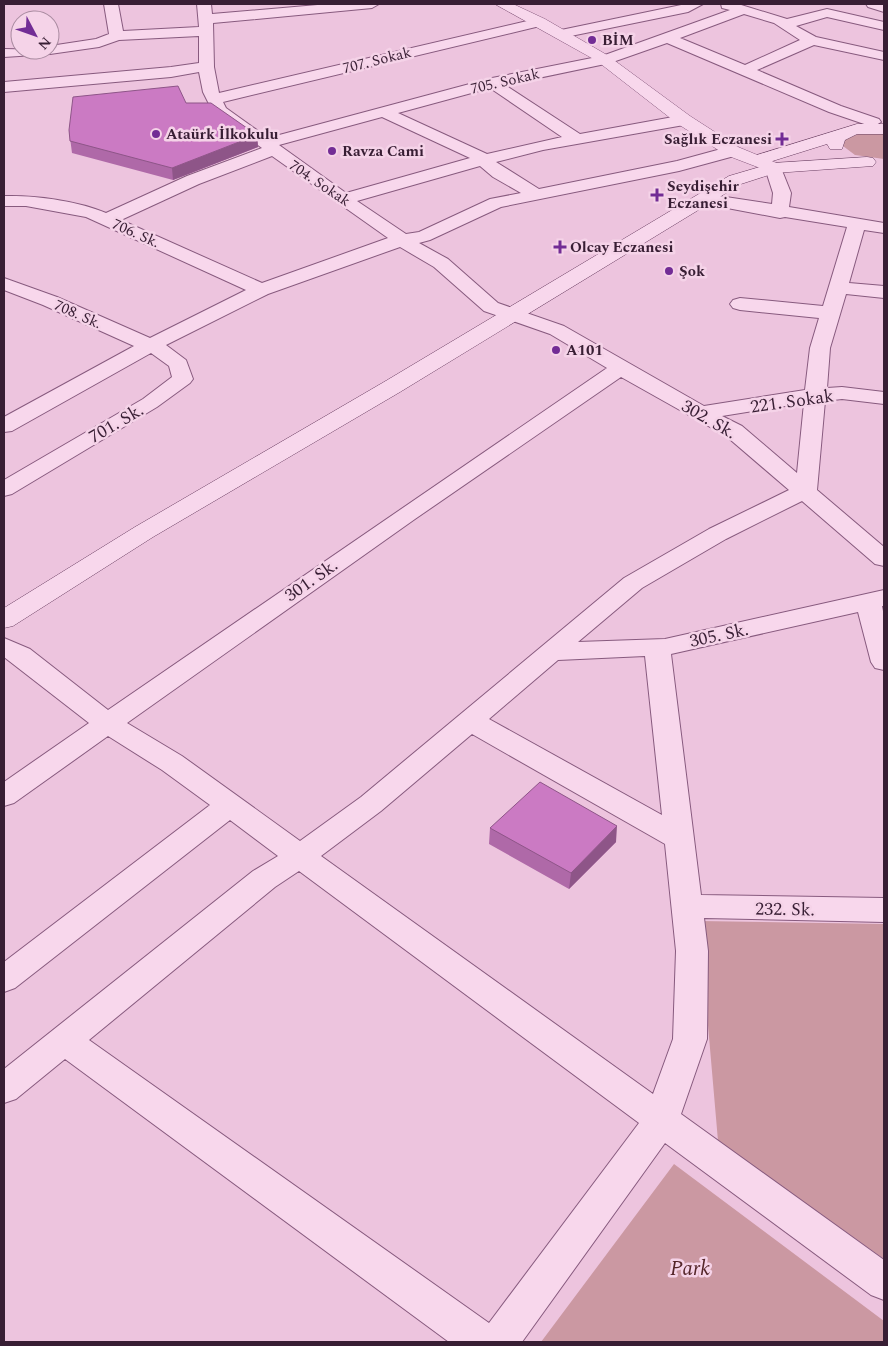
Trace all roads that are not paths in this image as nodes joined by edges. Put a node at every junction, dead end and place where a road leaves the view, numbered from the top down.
1 (111, 4) edge
2 (372, 4) edge
3 (502, 4) edge
4 (721, 4) edge
5 (873, 4) edge
6 (688, 5) edge
7 (884, 8) edge
8 (743, 10) junction
9 (206, 12) edge
10 (540, 22) junction
11 (784, 25) junction
12 (884, 26) edge
13 (561, 34) junction
14 (116, 36) junction
15 (666, 37) junction
16 (812, 40) junction
17 (60, 49) edge
18 (884, 56) edge
19 (605, 60) junction
20 (207, 66) junction
21 (746, 70) junction
22 (492, 84) junction
23 (4, 87) edge
24 (214, 99) junction
25 (385, 112) junction
26 (684, 120) junction
27 (881, 123) edge
28 (851, 131) junction
29 (577, 138) junction
30 (806, 145) junction
31 (269, 147) junction
32 (732, 151) junction
33 (485, 161) junction
34 (876, 163) edge
35 (765, 164) junction
36 (824, 165) junction
37 (537, 195) junction
38 (344, 199) junction
39 (706, 199) junction
40 (4, 201) edge
41 (780, 213) junction
42 (106, 220) junction
43 (855, 224) junction
44 (884, 228) edge
45 (403, 241) junction
46 (12, 287) edge
47 (839, 288) junction
48 (261, 290) junction
49 (884, 292) edge
50 (4, 300) edge
51 (740, 304) dead end
52 (501, 311) junction
53 (823, 312) junction
54 (151, 346) junction
55 (621, 368) junction
56 (815, 395) junction
57 (884, 398) edge
58 (700, 413) junction
59 (4, 426) edge
60 (4, 489) edge
61 (806, 491) junction
62 (884, 559) edge
63 (4, 600) edge
64 (876, 600) edge
65 (4, 620) edge
66 (4, 646) edge
67 (656, 647) junction
68 (552, 652) junction
69 (884, 662) edge
70 (470, 720) junction
71 (107, 723) junction
72 (4, 796) edge
73 (230, 805) junction
74 (679, 838) junction
75 (300, 856) junction
76 (686, 906) junction
77 (884, 910) edge
78 (4, 979) edge
79 (64, 1040) junction
80 (4, 1089) edge
81 (661, 1121) junction
82 (884, 1282) edge
83 (486, 1342) edge
84 (499, 1342) edge

1 - 14 street
2 - 9 street
3 - 10 main road
4 - 8 street
5 - 7 street
6 - 13 street
8 - 11 street
8 - 15 street, 705. Sokak
9 - 14 street
9 - 20 street, 704. Sokak
10 - 13 main road
10 - 24 street, 707. Sokak
11 - 12 street
11 - 16 street
13 - 19 main road
14 - 17 street
15 - 19 street, 705. Sokak
15 - 21 street
16 - 18 street
16 - 21 street
19 - 22 street, 705. Sokak
19 - 26 main road
20 - 23 street
20 - 24 street, 704. Sokak
21 - 27 street
22 - 25 street, 705. Sokak
22 - 29 street
24 - 31 street, 704. Sokak
25 - 31 street, 705. Sokak
25 - 33 street
26 - 29 street
26 - 32 main road
27 - 28 main road
28 - 30 main road
28 - 34 main road
29 - 33 street
30 - 35 main road
30 - 36 main road
31 - 38 street, 704. Sokak
31 - 42 street, 705. Sokak
32 - 35 main road
32 - 37 street
33 - 37 street
33 - 38 street
34 - 36 main road
35 - 36 main road
35 - 39 main road
35 - 41 street
35 - 52 main road
37 - 45 street
38 - 45 street, 704. Sokak
39 - 41 street
39 - 52 main road
40 - 42 street, 706. Sk.
41 - 43 street
42 - 48 street, 706. Sk.
43 - 44 street
43 - 47 street
43 - 53 street
45 - 48 street
45 - 52 street, 704. Sokak
46 - 50 street
46 - 54 street, 708. Sk.
47 - 49 street
47 - 56 street
48 - 54 street
51 - 53 street
52 - 55 street, 302. Sk.
52 - 63 main road
52 - 65 main road
53 - 56 street
54 - 59 street
54 - 60 street, 701. Sk.
55 - 58 street, 302. Sk.
55 - 71 street, 301. Sk.
56 - 57 street, 221. Sokak
56 - 58 street, 221. Sokak
56 - 61 street
58 - 61 street, 302. Sk.
61 - 62 street, 302. Sk.
61 - 68 street
64 - 67 street, 305. Sk.
64 - 69 street
66 - 71 street
67 - 68 street, 305. Sk.
67 - 74 street
68 - 70 street
70 - 74 street
70 - 75 street
71 - 72 street, 301. Sk.
71 - 73 street
73 - 75 street
73 - 78 street
74 - 76 street
75 - 79 street
75 - 81 street
76 - 77 street, 232. Sk.
76 - 81 street
79 - 80 street
79 - 83 street
81 - 82 street
81 - 84 street

